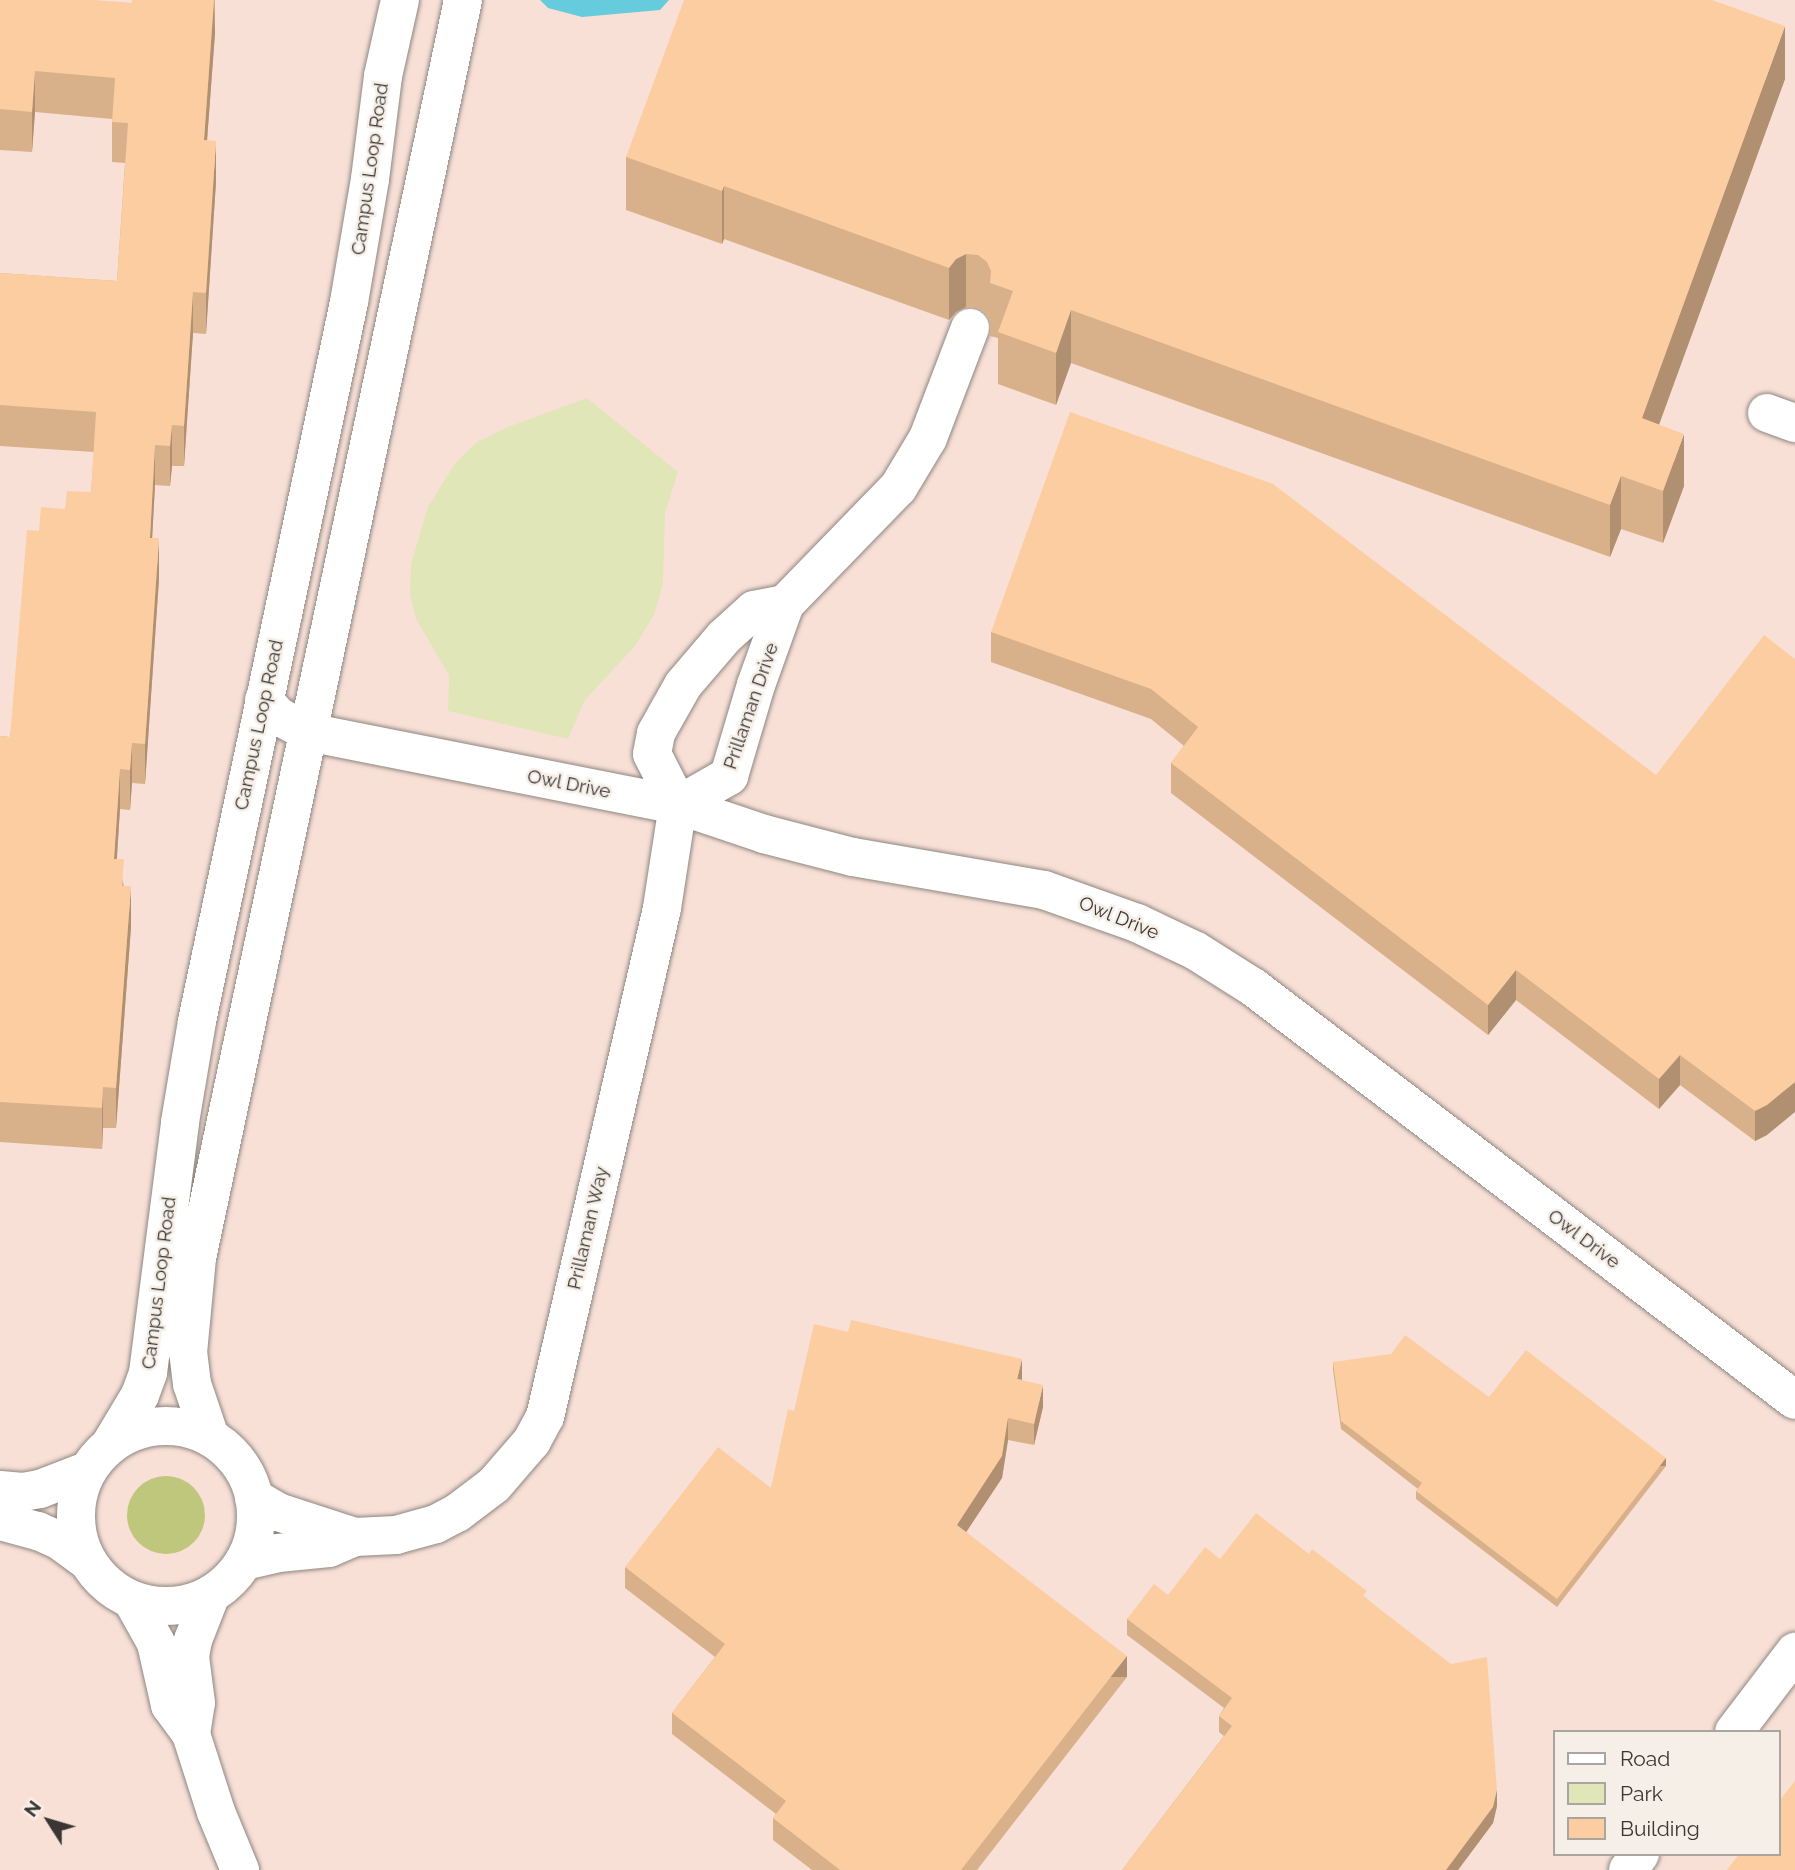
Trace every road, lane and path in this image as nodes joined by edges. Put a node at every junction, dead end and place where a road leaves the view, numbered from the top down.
1 (400, 0) edge
2 (463, 0) edge
3 (971, 328) edge
4 (785, 604) junction
5 (264, 700) junction
6 (308, 732) junction
7 (678, 806) junction
8 (1795, 1400) edge
9 (210, 1437) junction
10 (99, 1458) junction
11 (0, 1490) edge
12 (254, 1497) junction
13 (0, 1521) edge
14 (355, 1537) junction
15 (86, 1560) junction
16 (244, 1561) junction
17 (211, 1594) junction
18 (132, 1600) junction
19 (1795, 1652) edge
20 (1736, 1730) edge
21 (191, 1734) junction
22 (240, 1870) edge

1 - 5 street, Campus Loop Road
2 - 6 street, Campus Loop Road
3 - 4 street, Prillaman Drive
4 - 7 street, Prillaman Drive
4 - 7 street, Prillaman Drive
5 - 6 street, Owl Drive
5 - 10 street, Campus Loop Road
6 - 7 street, Owl Drive
6 - 9 street, Campus Loop Road
7 - 8 street, Owl Drive
7 - 14 street, Prillaman Way
9 - 10 street
9 - 12 street
10 - 11 street
10 - 15 street
12 - 14 street, Prillaman Way
12 - 16 street
13 - 15 street
14 - 16 street, Prillaman Way
15 - 18 street
16 - 17 street
17 - 18 street
17 - 21 street
18 - 21 street
19 - 20 street
21 - 22 street

